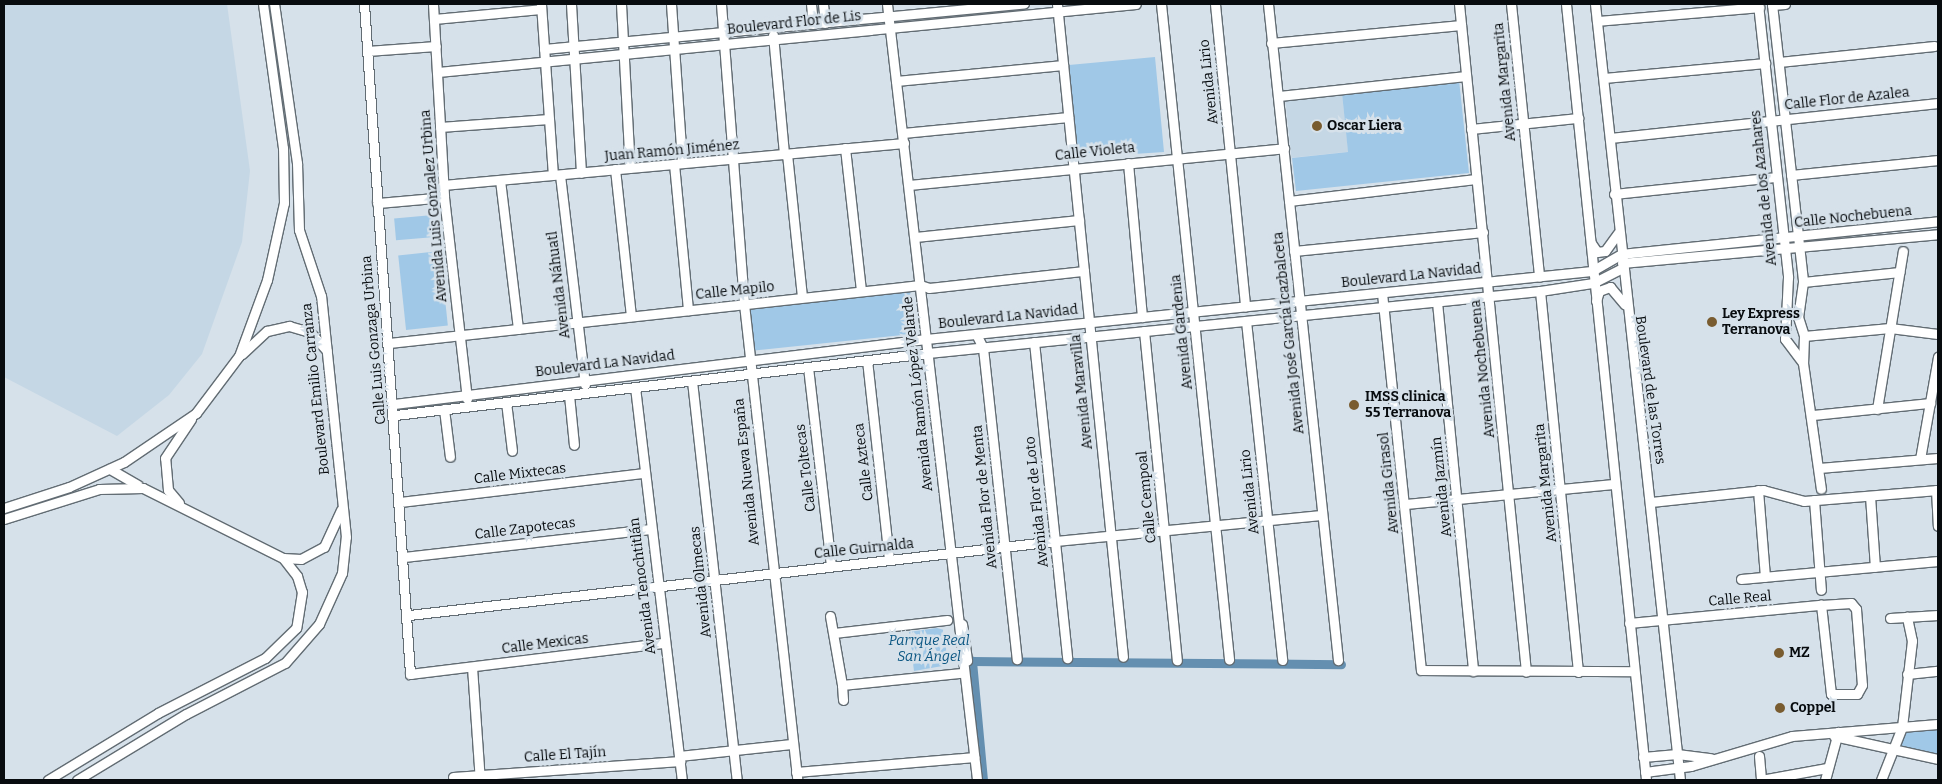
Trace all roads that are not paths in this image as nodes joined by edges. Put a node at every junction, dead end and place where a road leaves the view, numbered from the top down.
1 (263, 4) edge
2 (274, 4) edge
3 (364, 4) edge
4 (433, 4) edge
5 (571, 4) edge
6 (621, 4) edge
7 (671, 4) edge
8 (721, 4) edge
9 (811, 4) edge
10 (823, 4) edge
11 (888, 4) edge
12 (1024, 4) edge
13 (1136, 4) edge
14 (1161, 4) edge
15 (1215, 4) edge
16 (1268, 4) edge
17 (1459, 4) edge
18 (1511, 4) edge
19 (1566, 4) edge
20 (1595, 4) edge
21 (1772, 4) edge
22 (1785, 4) edge
23 (992, 5) edge
24 (1759, 5) edge
25 (541, 6) edge
26 (941, 8) edge
27 (1057, 8) edge
28 (889, 17) junction
29 (434, 19) junction
30 (1597, 22) junction
31 (825, 23) junction
32 (943, 23) junction
33 (813, 24) junction
34 (1461, 24) junction
35 (772, 28) junction
36 (890, 28) junction
37 (723, 32) junction
38 (673, 37) junction
39 (773, 39) junction
40 (623, 41) junction
41 (1272, 43) junction
42 (724, 44) junction
43 (436, 46) junction
44 (573, 46) junction
45 (1934, 46) dead end
46 (544, 49) junction
47 (674, 49) junction
48 (367, 51) junction
49 (624, 54) junction
50 (574, 59) junction
51 (545, 62) junction
52 (1779, 62) junction
53 (1765, 63) junction
54 (1063, 64) junction
55 (438, 72) junction
56 (1466, 76) junction
57 (1604, 78) junction
58 (896, 81) junction
59 (1279, 96) junction
60 (1938, 103) edge
61 (1068, 117) junction
62 (1578, 118) junction
63 (549, 119) junction
64 (1785, 119) junction
65 (1771, 121) junction
66 (1523, 123) junction
67 (440, 127) junction
68 (1472, 129) junction
69 (903, 133) junction
70 (1610, 138) junction
71 (904, 143) junction
72 (845, 148) junction
73 (1284, 148) junction
74 (1230, 153) junction
75 (786, 154) junction
76 (1178, 158) junction
77 (731, 160) junction
78 (1938, 160) edge
79 (1128, 163) junction
80 (678, 164) junction
81 (630, 168) junction
82 (1073, 168) junction
83 (615, 170) junction
84 (582, 172) junction
85 (556, 175) junction
86 (1791, 175) junction
87 (1777, 177) junction
88 (1476, 178) junction
89 (500, 180) junction
90 (443, 185) junction
91 (909, 185) junction
92 (1614, 194) junction
93 (444, 197) junction
94 (1289, 201) junction
95 (377, 203) junction
96 (1079, 220) junction
97 (1938, 221) edge
98 (1483, 232) junction
99 (1618, 233) junction
100 (1938, 234) edge
101 (1797, 236) junction
102 (915, 237) junction
103 (1589, 238) junction
104 (1784, 238) junction
105 (1798, 247) junction
106 (1785, 248) junction
107 (1294, 251) junction
108 (1903, 251) dead end
109 (1622, 262) junction
110 (1084, 271) junction
111 (1592, 271) junction
112 (1899, 272) junction
113 (1539, 276) junction
114 (1488, 282) junction
115 (1803, 282) junction
116 (1593, 283) junction
117 (920, 284) junction
118 (861, 291) junction
119 (1540, 291) junction
120 (1382, 293) junction
121 (1489, 296) junction
122 (802, 298) junction
123 (1300, 302) junction
124 (1437, 302) junction
125 (744, 304) junction
126 (1595, 305) junction
127 (1625, 305) junction
128 (1245, 307) junction
129 (1384, 307) junction
130 (688, 310) junction
131 (1195, 312) junction
132 (1301, 315) junction
133 (631, 316) junction
134 (1142, 318) junction
135 (1246, 321) junction
136 (577, 322) junction
137 (1089, 323) junction
138 (1196, 326) junction
139 (1890, 328) junction
140 (518, 329) junction
141 (1144, 331) junction
142 (976, 334) junction
143 (1938, 334) edge
144 (459, 335) junction
145 (1090, 337) junction
146 (926, 339) junction
147 (1802, 339) junction
148 (1034, 342) junction
149 (388, 343) junction
150 (1789, 345) junction
151 (983, 348) junction
152 (327, 352) junction
153 (928, 353) junction
154 (240, 356) junction
155 (1938, 357) edge
156 (867, 360) junction
157 (750, 361) junction
158 (1803, 363) junction
159 (808, 367) junction
160 (751, 374) junction
161 (584, 381) junction
162 (692, 381) junction
163 (635, 387) junction
164 (585, 393) junction
165 (467, 394) junction
166 (568, 395) junction
167 (506, 402) junction
168 (1930, 403) junction
169 (394, 404) junction
170 (469, 406) junction
171 (444, 409) junction
172 (1878, 409) junction
173 (196, 413) junction
174 (395, 415) junction
175 (1813, 415) junction
176 (574, 445) dead end
177 (512, 451) dead end
178 (450, 457) dead end
179 (1938, 458) edge
180 (1920, 459) junction
181 (1819, 468) junction
182 (110, 469) junction
183 (644, 473) junction
184 (1614, 484) junction
185 (143, 488) junction
186 (1561, 489) junction
187 (1821, 489) dead end
188 (1758, 490) junction
189 (1937, 490) edge
190 (1509, 494) junction
191 (1870, 496) junction
192 (1457, 499) junction
193 (1814, 500) junction
194 (400, 502) junction
195 (1651, 502) junction
196 (1405, 504) junction
197 (180, 505) junction
198 (342, 507) junction
199 (4, 508) edge
200 (1322, 515) junction
201 (4, 519) edge
202 (1267, 520) junction
203 (1216, 526) junction
204 (1938, 526) edge
205 (650, 529) junction
206 (1164, 530) junction
207 (1110, 536) junction
208 (1055, 541) junction
209 (1005, 547) junction
210 (951, 553) junction
211 (404, 557) junction
212 (283, 558) junction
213 (889, 560) junction
214 (1938, 562) edge
215 (831, 566) junction
216 (1875, 567) junction
217 (1820, 572) junction
218 (771, 573) junction
219 (1765, 577) junction
220 (714, 579) junction
221 (1741, 579) dead end
222 (656, 586) junction
223 (1821, 590) dead end
224 (1821, 605) junction
225 (409, 615) junction
226 (1938, 615) edge
227 (830, 616) dead end
228 (1907, 617) junction
229 (1890, 618) dead end
230 (947, 620) dead end
231 (1662, 620) junction
232 (1629, 624) junction
233 (834, 633) junction
234 (664, 643) junction
235 (1123, 657) dead end
236 (1067, 658) dead end
237 (1016, 659) dead end
238 (1229, 659) dead end
239 (1177, 660) dead end
240 (1282, 660) dead end
241 (1338, 660) dead end
242 (967, 661) dead end
243 (472, 667) junction
244 (1473, 671) junction
245 (1633, 671) junction
246 (1938, 671) edge
247 (1526, 672) junction
248 (1578, 672) junction
249 (961, 673) junction
250 (410, 674) joint
251 (1907, 674) junction
252 (842, 685) junction
253 (844, 700) dead end
254 (1938, 724) edge
255 (1902, 727) junction
256 (1838, 734) junction
257 (791, 744) junction
258 (1892, 749) junction
259 (734, 750) junction
260 (1677, 754) junction
261 (1759, 756) dead end
262 (974, 757) junction
263 (1644, 757) junction
264 (679, 758) junction
265 (1714, 758) junction
266 (1938, 759) edge
267 (1678, 768) junction
268 (1827, 768) junction
269 (796, 776) edge
270 (1645, 776) edge
271 (453, 777) dead end
272 (480, 778) edge
273 (48, 780) edge
274 (77, 780) edge
275 (682, 780) edge
276 (737, 780) edge
277 (977, 780) edge
278 (1680, 780) edge
279 (1761, 780) edge
280 (1826, 780) edge
281 (1881, 780) edge

1 - 154 street
2 - 152 street, Boulevard Emilio Carranza
3 - 48 street, Calle Luis Gonzaga Urbina
4 - 29 street, Avenida Luis Gonzalez Urbina
5 - 44 street
6 - 40 street
7 - 38 street
8 - 37 street, Avenida Nueva España
9 - 33 street
10 - 31 street
11 - 28 street, Avenida Ramón López Velarde
12 - 23 street, Boulevard Flor de Lis
13 - 27 street, Boulevard Flor de Lis
14 - 76 street, Avenida Gardenia
15 - 74 street, Avenida Lirio
16 - 41 street, Avenida José García Icazbalceta
17 - 34 street, Avenida Nochebuena
18 - 66 street, Avenida Margarita
19 - 62 street
20 - 30 street, Boulevard de las Torres
21 - 22 street
21 - 52 street, Avenida de los Azahares
23 - 26 street, Boulevard Flor de Lis
24 - 30 street
24 - 53 street, Avenida de los Azahares
25 - 29 street
25 - 46 street, Avenida Náhuatl
26 - 28 street, Boulevard Flor de Lis
26 - 32 street
27 - 32 street, Boulevard Flor de Lis
27 - 54 street, Avenida Maravilla
28 - 31 street, Boulevard Flor de Lis
28 - 36 street, Avenida Ramón López Velarde
29 - 43 street, Avenida Luis Gonzalez Urbina
30 - 57 street, Boulevard de las Torres
31 - 33 street, Boulevard Flor de Lis
32 - 36 street, Boulevard Flor de Lis
33 - 35 street, Boulevard Flor de Lis
34 - 41 street
34 - 56 street, Avenida Nochebuena
35 - 37 street, Boulevard Flor de Lis
35 - 39 street
36 - 39 street, Boulevard Flor de Lis
36 - 58 street, Avenida Ramón López Velarde
37 - 38 street, Boulevard Flor de Lis
37 - 42 street, Avenida Nueva España
38 - 40 street, Boulevard Flor de Lis
38 - 47 street
39 - 42 street, Boulevard Flor de Lis
39 - 75 street
40 - 44 street, Boulevard Flor de Lis
40 - 49 street
41 - 59 street, Avenida José García Icazbalceta
42 - 47 street, Boulevard Flor de Lis
42 - 77 street, Avenida Nueva España
43 - 48 street
43 - 55 street, Avenida Luis Gonzalez Urbina
44 - 46 street, Boulevard Flor de Lis
44 - 50 street
45 - 52 street
46 - 51 street, Avenida Náhuatl
47 - 49 street, Boulevard Flor de Lis
47 - 80 street
48 - 95 street, Calle Luis Gonzaga Urbina
49 - 50 street, Boulevard Flor de Lis
49 - 81 street
50 - 51 street, Boulevard Flor de Lis
50 - 84 street
51 - 55 street, Boulevard Flor de Lis
51 - 63 street, Avenida Náhuatl
52 - 64 street, Avenida de los Azahares
53 - 57 street
53 - 65 street, Avenida de los Azahares
54 - 58 street
54 - 61 street, Avenida Maravilla
55 - 67 street, Avenida Luis Gonzalez Urbina
56 - 59 street
56 - 68 street, Avenida Nochebuena
57 - 70 street, Boulevard de las Torres
58 - 69 street, Avenida Ramón López Velarde
59 - 73 street, Avenida José García Icazbalceta
60 - 64 street, Calle Flor de Azalea
61 - 69 street
61 - 82 street, Avenida Maravilla
62 - 66 street
62 - 103 street
63 - 67 street
63 - 85 street, Avenida Náhuatl
64 - 65 street, Calle Flor de Azalea
64 - 86 street, Avenida de los Azahares
65 - 70 street, Calle Flor de Azalea
65 - 87 street, Avenida de los Azahares
66 - 68 street
66 - 113 street, Avenida Margarita
67 - 90 street, Avenida Luis Gonzalez Urbina
68 - 88 street, Avenida Nochebuena
69 - 71 street, Avenida Ramón López Velarde
70 - 92 street, Boulevard de las Torres
71 - 72 street, Juan Ramón Jiménez
71 - 91 street, Avenida Ramón López Velarde
72 - 75 street, Juan Ramón Jiménez
72 - 118 street
73 - 74 street, Calle Violeta
73 - 94 street, Avenida José García Icazbalceta
74 - 76 street, Calle Violeta
74 - 128 street, Avenida Lirio
75 - 77 street, Juan Ramón Jiménez
75 - 122 street
76 - 79 street, Calle Violeta
76 - 131 street, Avenida Gardenia
77 - 80 street, Juan Ramón Jiménez
77 - 125 street, Avenida Nueva España
78 - 86 street
79 - 82 street, Calle Violeta
79 - 134 street
80 - 81 street, Juan Ramón Jiménez
80 - 130 street
81 - 83 street, Juan Ramón Jiménez
82 - 91 street, Calle Violeta
82 - 96 street, Avenida Maravilla
83 - 84 street, Juan Ramón Jiménez
83 - 133 street
84 - 85 street, Juan Ramón Jiménez
85 - 89 street, Juan Ramón Jiménez
85 - 136 street, Avenida Náhuatl
86 - 101 street, Avenida de los Azahares
87 - 92 street
87 - 104 street, Avenida de los Azahares
88 - 94 street
88 - 98 street, Avenida Nochebuena
89 - 90 street, Juan Ramón Jiménez
89 - 140 street
90 - 93 street, Avenida Luis Gonzalez Urbina
91 - 102 street, Avenida Ramón López Velarde
92 - 99 street, Boulevard de las Torres
93 - 95 street
93 - 144 street, Avenida Luis Gonzalez Urbina
94 - 107 street, Avenida José García Icazbalceta
95 - 149 street, Calle Luis Gonzaga Urbina
96 - 102 street
96 - 110 street, Avenida Maravilla
97 - 101 street, Calle Nochebuena
98 - 107 street
98 - 114 street, Avenida Nochebuena
99 - 103 street
99 - 109 street, Boulevard de las Torres
100 - 105 street, Calle Nochebuena
101 - 104 street, Calle Nochebuena
101 - 105 street, Avenida de los Azahares
102 - 117 street, Avenida Ramón López Velarde
103 - 111 street
104 - 106 street, Avenida de los Azahares
104 - 109 street, Calle Nochebuena
105 - 106 street, Calle Nochebuena
105 - 115 street, Avenida de los Azahares
106 - 109 street, Calle Nochebuena
106 - 150 street, Avenida de los Azahares
107 - 123 street, Avenida José García Icazbalceta
108 - 112 street
109 - 111 street, Boulevard La Navidad
109 - 116 street, Boulevard La Navidad
109 - 127 street, Boulevard de las Torres
110 - 117 street, Calle Mapilo
110 - 137 street, Avenida Maravilla
111 - 113 street, Boulevard La Navidad
111 - 116 street
112 - 115 street
112 - 139 street
113 - 114 street, Boulevard La Navidad
114 - 120 street, Boulevard La Navidad
114 - 121 street, Avenida Nochebuena
115 - 147 street, Avenida de los Azahares
116 - 119 street, Boulevard La Navidad
116 - 126 street
117 - 118 street, Calle Mapilo
117 - 146 street, Avenida Ramón López Velarde
118 - 122 street, Calle Mapilo
119 - 121 street, Boulevard La Navidad
119 - 186 street, Avenida Margarita
120 - 123 street, Boulevard La Navidad
120 - 129 street, Avenida Girasol
121 - 124 street, Boulevard La Navidad
121 - 190 street, Avenida Nochebuena
122 - 125 street, Calle Mapilo
123 - 128 street, Boulevard La Navidad
123 - 132 street, Avenida José García Icazbalceta
124 - 129 street, Boulevard La Navidad
124 - 192 street, Avenida Jazmín
125 - 130 street, Calle Mapilo
125 - 157 street, Avenida Nueva España
126 - 127 street
126 - 184 street
127 - 195 street, Boulevard de las Torres
128 - 131 street, Boulevard La Navidad
129 - 132 street, Boulevard La Navidad
129 - 196 street, Avenida Girasol
130 - 133 street, Calle Mapilo
131 - 134 street, Boulevard La Navidad
131 - 138 street, Avenida Gardenia
132 - 135 street, Boulevard La Navidad
132 - 200 street, Avenida José García Icazbalceta
133 - 136 street, Calle Mapilo
134 - 137 street, Boulevard La Navidad
135 - 138 street, Boulevard La Navidad
135 - 202 street, Avenida Lirio
136 - 140 street, Calle Mapilo
136 - 161 street, Avenida Náhuatl
137 - 142 street, Boulevard La Navidad
137 - 145 street, Avenida Maravilla
138 - 141 street, Boulevard La Navidad
138 - 203 street, Avenida Gardenia
139 - 143 street
139 - 147 street
139 - 172 street
140 - 144 street, Calle Mapilo
141 - 145 street, Boulevard La Navidad
141 - 206 street, Calle Cempoal
142 - 146 street, Boulevard La Navidad
142 - 151 street, Avenida Flor de Menta
144 - 149 street, Calle Mapilo
144 - 165 street, Avenida Luis Gonzalez Urbina
145 - 148 street, Boulevard La Navidad
145 - 207 street, Avenida Maravilla
146 - 153 street, Avenida Ramón López Velarde
146 - 157 street, Boulevard La Navidad
147 - 150 street
147 - 158 street, Avenida de los Azahares
148 - 151 street, Boulevard La Navidad
148 - 208 street, Avenida Flor de Loto
149 - 169 street, Calle Luis Gonzaga Urbina
150 - 158 street, Avenida de los Azahares
151 - 153 street, Boulevard La Navidad
151 - 209 street, Avenida Flor de Menta
152 - 154 street
152 - 198 street, Boulevard Emilio Carranza
153 - 156 street, Boulevard La Navidad
153 - 210 street, Avenida Ramón López Velarde
154 - 173 street
155 - 168 street
156 - 159 street, Boulevard La Navidad
156 - 213 street, Calle Azteca
157 - 160 street, Avenida Nueva España
157 - 161 street, Boulevard La Navidad
158 - 175 street, Avenida de los Azahares
159 - 160 street, Boulevard La Navidad
159 - 215 street, Calle Toltecas
160 - 162 street, Boulevard La Navidad
160 - 218 street, Avenida Nueva España
161 - 164 street, Avenida Náhuatl
161 - 165 street, Boulevard La Navidad
162 - 163 street, Boulevard La Navidad
162 - 220 street, Avenida Olmecas
163 - 164 street, Boulevard La Navidad
163 - 183 street, Avenida Tenochtitlán
164 - 166 street, Boulevard La Navidad
165 - 169 street, Boulevard La Navidad
165 - 170 street, Avenida Luis Gonzalez Urbina
166 - 167 street, Boulevard La Navidad
166 - 176 street
167 - 170 street, Boulevard La Navidad
167 - 177 street
168 - 172 street
168 - 180 street
169 - 174 street, Calle Luis Gonzaga Urbina
170 - 171 street, Boulevard La Navidad
171 - 174 street, Boulevard La Navidad
171 - 178 street
172 - 175 street
173 - 182 street
173 - 197 street
174 - 194 street, Calle Luis Gonzaga Urbina
175 - 181 street, Avenida de los Azahares
179 - 180 street
180 - 181 street
181 - 187 street, Avenida de los Azahares
182 - 185 street
182 - 199 street
183 - 194 street, Calle Mixtecas
183 - 205 street, Avenida Tenochtitlán
184 - 186 street
184 - 232 street
185 - 197 street
185 - 201 street
186 - 190 street
186 - 248 street, Avenida Margarita
188 - 193 street
188 - 195 street
188 - 219 street
189 - 191 street
189 - 204 street
190 - 192 street
190 - 247 street, Avenida Nochebuena
191 - 193 street
191 - 216 street
192 - 196 street
192 - 244 street, Avenida Jazmín
193 - 217 street
194 - 211 street, Calle Luis Gonzaga Urbina
195 - 231 street, Boulevard de las Torres
196 - 244 street, Avenida Girasol
197 - 212 street
198 - 212 street
198 - 274 street, Boulevard Emilio Carranza
200 - 202 street, Calle Guirnalda
200 - 241 street, Avenida José García Icazbalceta
202 - 203 street, Calle Guirnalda
202 - 240 street, Avenida Lirio
203 - 206 street, Calle Guirnalda
203 - 238 street, Avenida Gardenia
205 - 211 street, Calle Zapotecas
205 - 222 street, Avenida Tenochtitlán
206 - 207 street, Calle Guirnalda
206 - 239 street, Calle Cempoal
207 - 208 street, Calle Guirnalda
207 - 235 street, Avenida Maravilla
208 - 209 street, Calle Guirnalda
208 - 236 street, Avenida Flor de Loto
209 - 210 street, Calle Guirnalda
209 - 237 street, Avenida Flor de Menta
210 - 213 street, Calle Guirnalda
210 - 242 street
210 - 249 street, Avenida Ramón López Velarde
211 - 225 street, Calle Luis Gonzaga Urbina
212 - 273 street
213 - 215 street, Calle Guirnalda
214 - 216 street
215 - 218 street, Calle Guirnalda
216 - 217 street
217 - 219 street
217 - 223 street
218 - 220 street, Calle Guirnalda
218 - 257 street, Avenida Nueva España
219 - 221 street
220 - 222 street, Calle Guirnalda
220 - 259 street, Avenida Olmecas
222 - 225 street, Calle Guirnalda
222 - 234 street, Avenida Tenochtitlán
224 - 224 street, Calle Real
224 - 231 street, Calle Real
225 - 250 street, Calle Luis Gonzaga Urbina
226 - 228 street
227 - 233 street
228 - 229 street
228 - 251 street
230 - 233 street
231 - 232 street, Calle Real
231 - 260 street, Boulevard de las Torres
232 - 245 street
233 - 252 street
234 - 243 street, Calle Mexicas
234 - 264 street, Avenida Tenochtitlán
243 - 250 street, Calle Mexicas
243 - 272 street
244 - 247 street
245 - 248 street
245 - 263 street
246 - 251 street
247 - 248 street
249 - 252 street
249 - 262 street, Avenida Ramón López Velarde
251 - 255 street
252 - 253 street
254 - 255 street
255 - 256 street
255 - 258 street
256 - 258 street
256 - 265 street
256 - 268 street
257 - 259 street, Calle El Tajín
257 - 269 street, Avenida Nueva España
258 - 266 street
258 - 281 street
259 - 264 street, Calle El Tajín
259 - 276 street, Avenida Olmecas
260 - 263 street
260 - 265 street
260 - 267 street, Boulevard de las Torres
261 - 279 street
262 - 269 street
262 - 277 street, Avenida Ramón López Velarde
263 - 270 street
264 - 272 street, Calle El Tajín
264 - 275 street, Avenida Tenochtitlán
265 - 267 street
267 - 270 street
267 - 278 street, Boulevard de las Torres
268 - 279 street
268 - 280 street
271 - 272 street, Calle El Tajín

